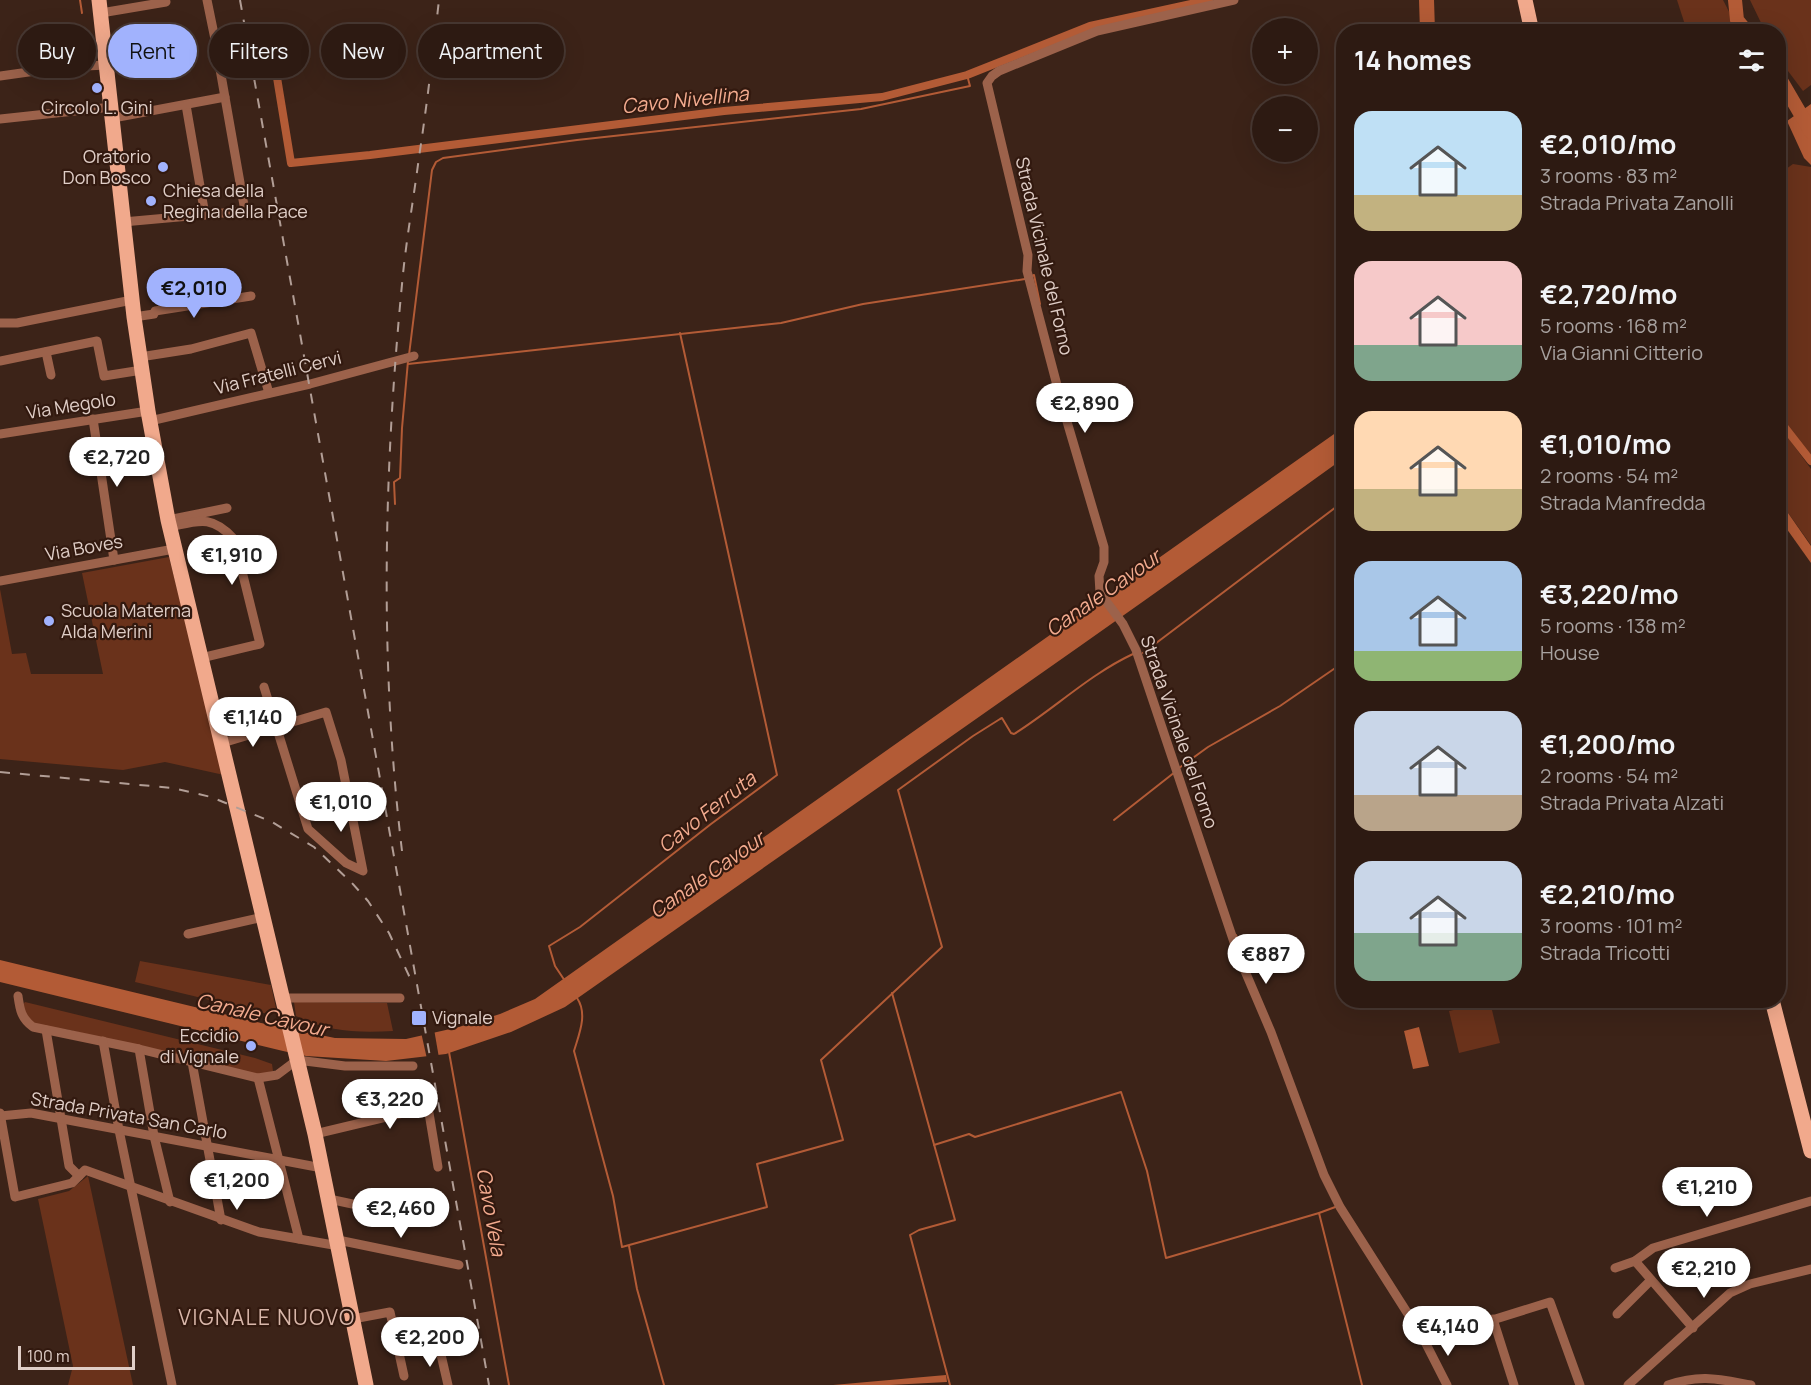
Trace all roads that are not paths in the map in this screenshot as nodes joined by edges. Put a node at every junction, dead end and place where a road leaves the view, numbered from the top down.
1 (207, 0) edge
2 (1234, 0) edge
3 (1525, 0) edge
4 (166, 2) dead end
5 (100, 6) edge
6 (1530, 24) edge
7 (107, 64) junction
8 (0, 76) edge
9 (225, 97) junction
10 (186, 105) junction
11 (112, 113) junction
12 (0, 119) edge
13 (205, 214) junction
14 (123, 222) junction
15 (251, 297) dead end
16 (132, 300) junction
17 (134, 317) junction
18 (0, 323) edge
19 (46, 352) junction
20 (410, 358) dead end
21 (0, 361) edge
22 (141, 363) junction
23 (51, 375) dead end
24 (269, 393) junction
25 (149, 416) junction
26 (93, 419) junction
27 (0, 434) edge
28 (227, 508) dead end
29 (169, 524) junction
30 (174, 549) junction
31 (114, 560) junction
32 (0, 581) edge
33 (201, 658) junction
34 (264, 687) dead end
35 (277, 727) junction
36 (222, 743) junction
37 (263, 917) junction
38 (188, 934) dead end
39 (18, 996) dead end
40 (282, 998) junction
41 (400, 998) dead end
42 (1774, 1008) edge
43 (46, 1029) junction
44 (103, 1041) junction
45 (139, 1049) junction
46 (296, 1058) junction
47 (192, 1062) junction
48 (413, 1066) dead end
49 (258, 1078) junction
50 (0, 1114) edge
51 (62, 1118) junction
52 (119, 1130) junction
53 (315, 1134) junction
54 (154, 1136) junction
55 (207, 1145) junction
56 (1811, 1151) edge
57 (277, 1159) junction
58 (438, 1167) dead end
59 (322, 1168) junction
60 (79, 1176) junction
61 (131, 1188) junction
62 (329, 1199) junction
63 (417, 1199) dead end
64 (1811, 1201) edge
65 (170, 1202) junction
66 (221, 1220) junction
67 (299, 1239) junction
68 (338, 1243) junction
69 (1635, 1261) junction
70 (459, 1265) dead end
71 (1615, 1268) dead end
72 (1811, 1269) edge
73 (1651, 1280) junction
74 (1617, 1314) dead end
75 (353, 1319) junction
76 (1493, 1320) junction
77 (1693, 1328) junction
78 (1425, 1341) junction
79 (440, 1346) dead end
80 (404, 1376) dead end
81 (172, 1385) edge
82 (366, 1385) edge
83 (448, 1385) edge
84 (1447, 1385) edge
85 (1514, 1385) edge
86 (1580, 1385) edge
87 (1628, 1385) edge
88 (1668, 1385) edge
89 (1751, 1385) edge

1 - 9 street
2 - 78 street, Strada Vicinale del Forno
3 - 6 main road
4 - 5 street
5 - 7 main road
7 - 8 street
7 - 11 main road
9 - 10 street
9 - 13 street
10 - 11 street
10 - 13 street
11 - 12 street
11 - 14 main road
13 - 14 street
14 - 16 main road
15 - 17 street
16 - 17 main road
16 - 18 street
17 - 22 main road
19 - 21 street
19 - 22 street
19 - 23 street
20 - 24 street, Via Fratelli Cervi
22 - 24 street
22 - 25 main road
24 - 25 street, Via Fratelli Cervi
25 - 26 street, Via Megolo
25 - 29 main road
26 - 27 street, Via Megolo
26 - 31 street
28 - 29 street
29 - 30 main road
29 - 33 street
30 - 31 street, Via Boves
30 - 33 main road
31 - 32 street, Via Boves
33 - 36 main road
34 - 35 street
35 - 35 street
35 - 36 street
36 - 37 main road
37 - 38 street
37 - 40 main road
39 - 43 street
40 - 41 street
40 - 46 main road
42 - 56 main road
43 - 44 street
43 - 51 street
44 - 45 street
44 - 52 street
45 - 47 street
45 - 54 street
46 - 48 street
46 - 49 street
46 - 53 main road
47 - 49 street
47 - 55 street
49 - 57 street
50 - 51 street, Strada Privata San Carlo
50 - 60 street
51 - 52 street, Strada Privata San Carlo
51 - 60 street
52 - 54 street, Strada Privata San Carlo
52 - 61 street
53 - 58 street
53 - 59 main road
54 - 55 street, Strada Privata San Carlo
54 - 65 street
55 - 57 street, Strada Privata San Carlo
55 - 66 street
57 - 59 street, Strada Privata San Carlo
57 - 67 street
59 - 62 main road
60 - 61 street
61 - 65 street
61 - 81 street
62 - 63 street
62 - 68 main road
64 - 69 street
65 - 66 street
66 - 67 street
67 - 68 street
68 - 70 street
68 - 75 main road
69 - 71 street
69 - 73 street
72 - 77 street
73 - 74 street
73 - 77 street
75 - 80 street
75 - 82 main road
76 - 78 street
76 - 85 street
76 - 86 street
77 - 87 street
78 - 84 street, Strada Vicinale del Forno
79 - 83 street
88 - 89 street

